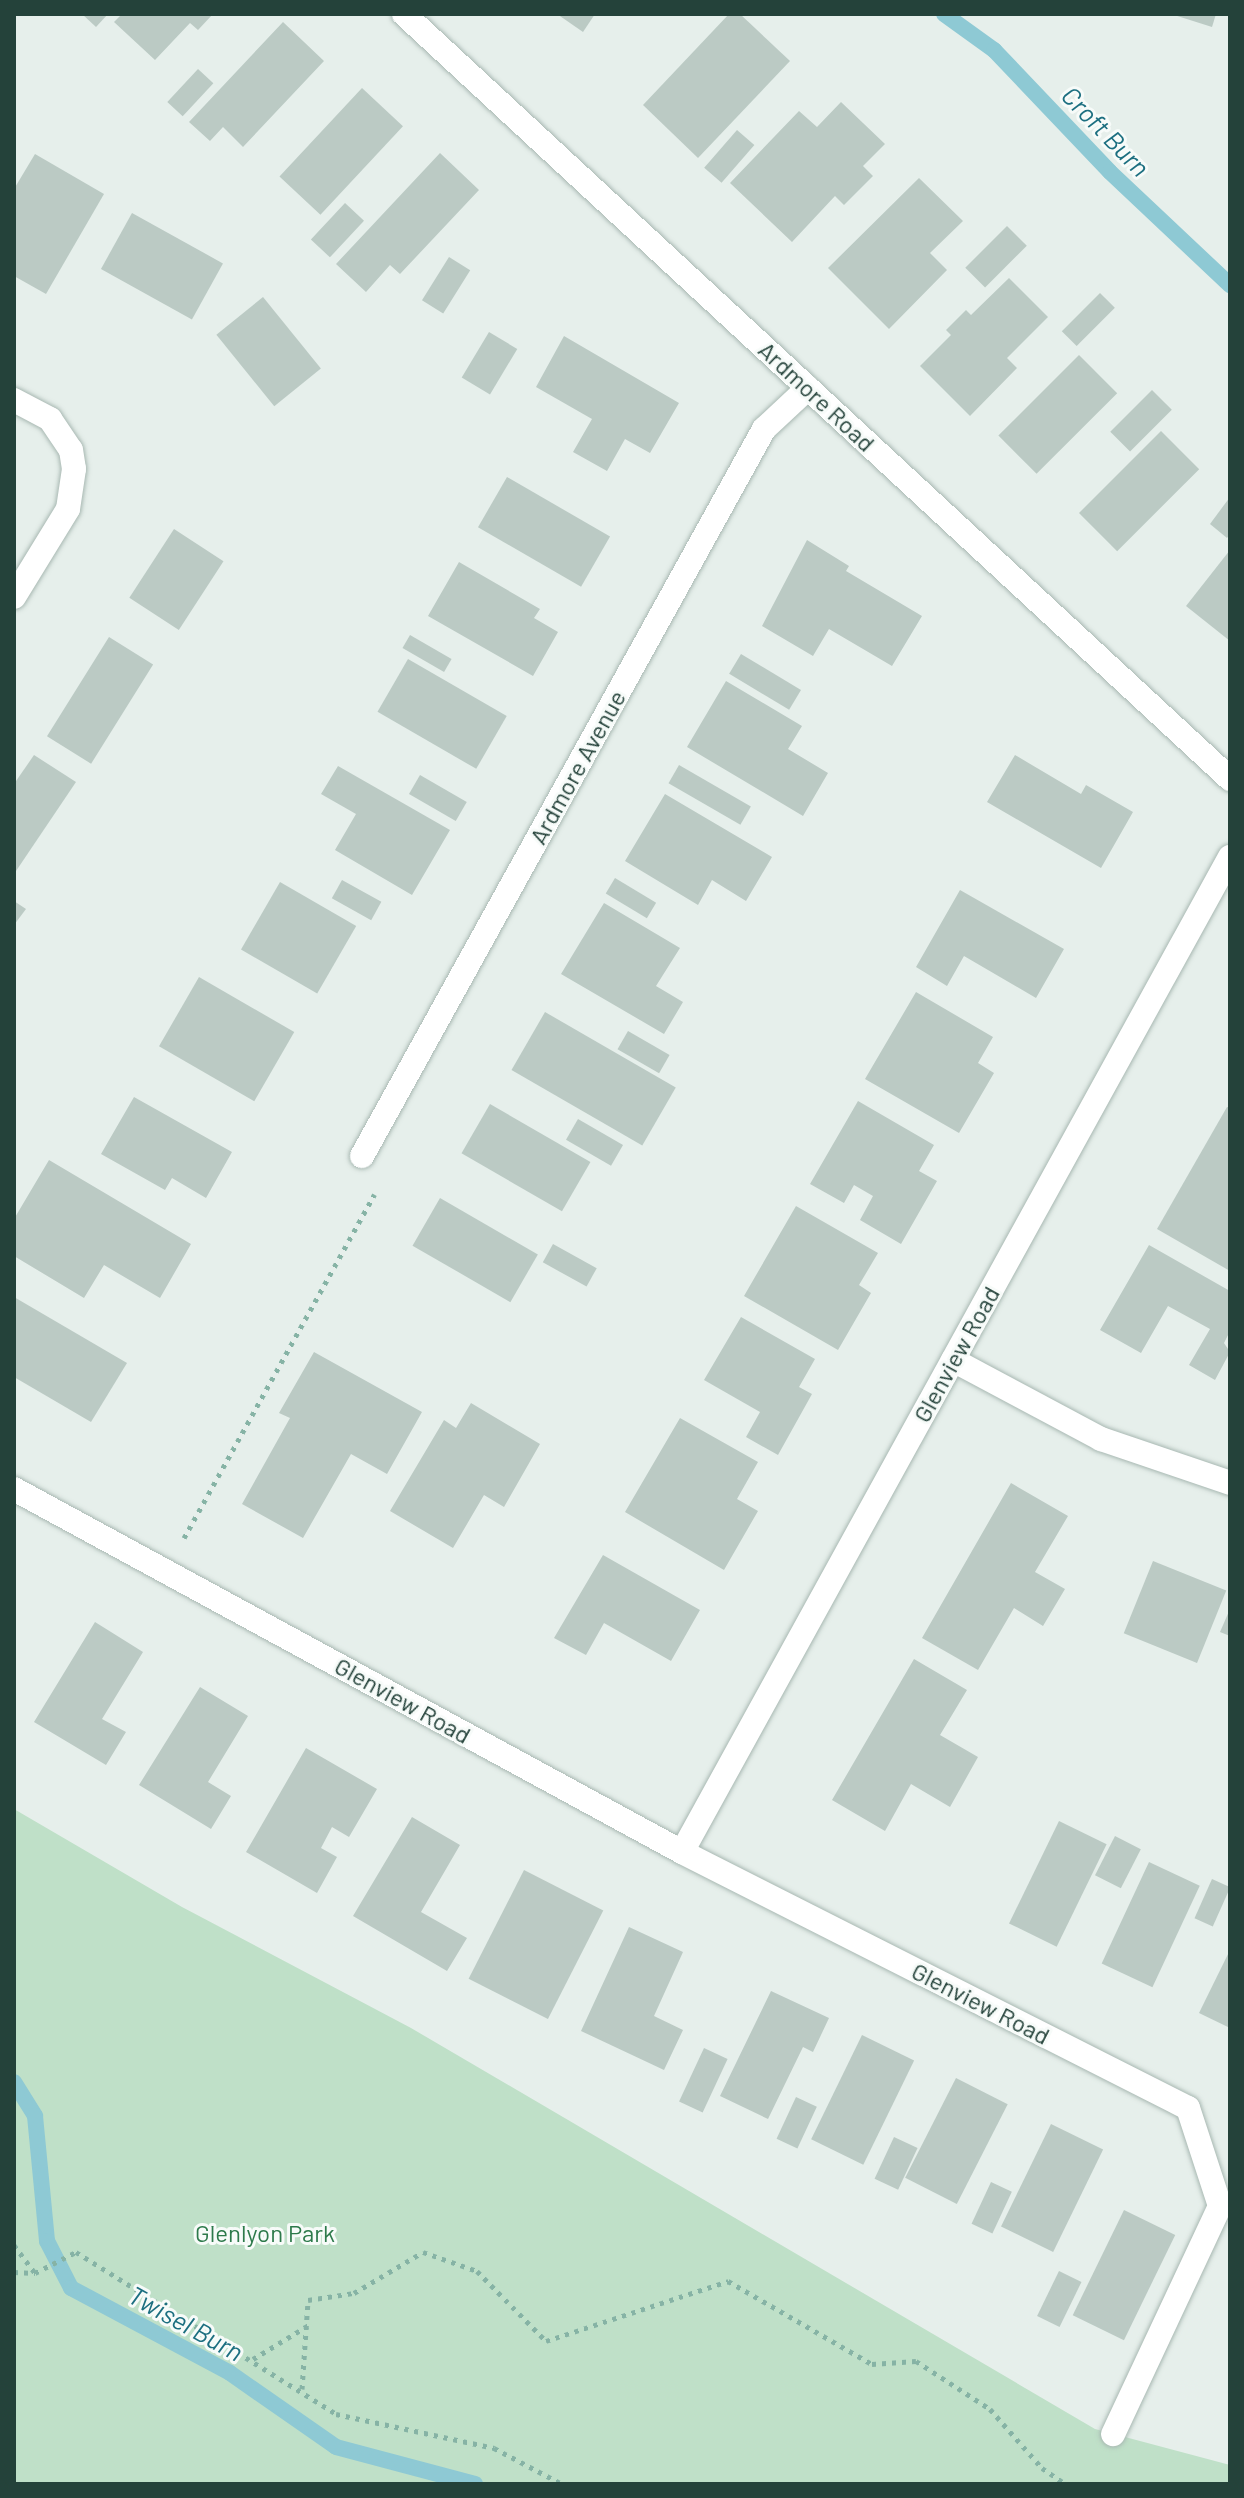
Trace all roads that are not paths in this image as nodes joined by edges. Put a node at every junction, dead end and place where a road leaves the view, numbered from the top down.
1 (404, 14) edge
2 (808, 388) junction
3 (14, 400) edge
4 (14, 597) edge
5 (1230, 779) edge
6 (1230, 857) edge
7 (362, 1156) road end
8 (953, 1360) junction
9 (1230, 1483) edge
10 (14, 1489) edge
11 (682, 1852) junction
12 (1113, 2434) dead end

1 - 2 street, Ardmore Road
2 - 5 street, Ardmore Road
2 - 7 street, Ardmore Avenue
3 - 4 street
6 - 8 street, Glenview Road
8 - 9 street
8 - 11 street, Glenview Road
10 - 11 street, Glenview Road
11 - 12 street, Glenview Road

